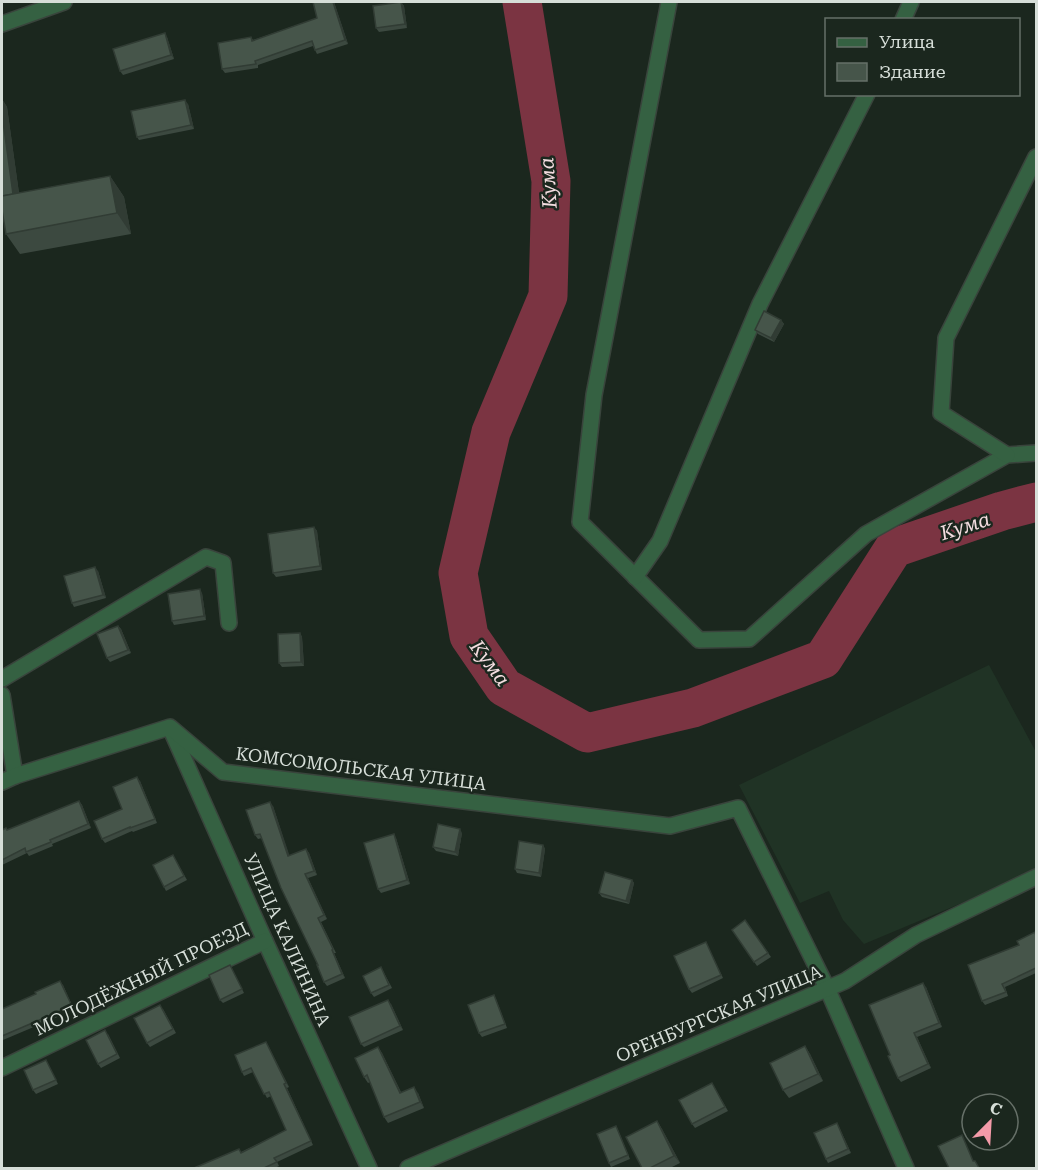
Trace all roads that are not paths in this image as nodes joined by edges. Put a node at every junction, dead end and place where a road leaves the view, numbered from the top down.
1 (64, 2) edge
2 (669, 2) edge
3 (911, 2) edge
4 (904, 18) edge
5 (2, 24) edge
6 (866, 96) edge
7 (1036, 158) edge
8 (1036, 453) edge
9 (1007, 455) junction
10 (635, 577) junction
11 (229, 623) dead end
12 (2, 679) edge
13 (2, 695) edge
14 (170, 727) junction
15 (8, 779) edge
16 (1036, 877) edge
17 (265, 941) junction
18 (827, 988) junction
19 (2, 1068) edge
20 (369, 1168) edge
21 (408, 1168) edge
22 (906, 1168) edge

1 - 5 street
2 - 10 street
3 - 4 street
6 - 10 street
7 - 9 street
8 - 9 street
9 - 10 street
11 - 12 street
13 - 15 street
14 - 15 street
14 - 17 street, УЛИЦА КАЛИНИНА
14 - 18 street, КОМСОМОЛЬСКАЯ УЛИЦА
16 - 18 street, ОРЕНБУРГСКАЯ УЛИЦА
17 - 19 street, МОЛОДЁЖНЫЙ ПРОЕЗД
17 - 20 street, УЛИЦА КАЛИНИНА
18 - 21 street, ОРЕНБУРГСКАЯ УЛИЦА
18 - 22 street

